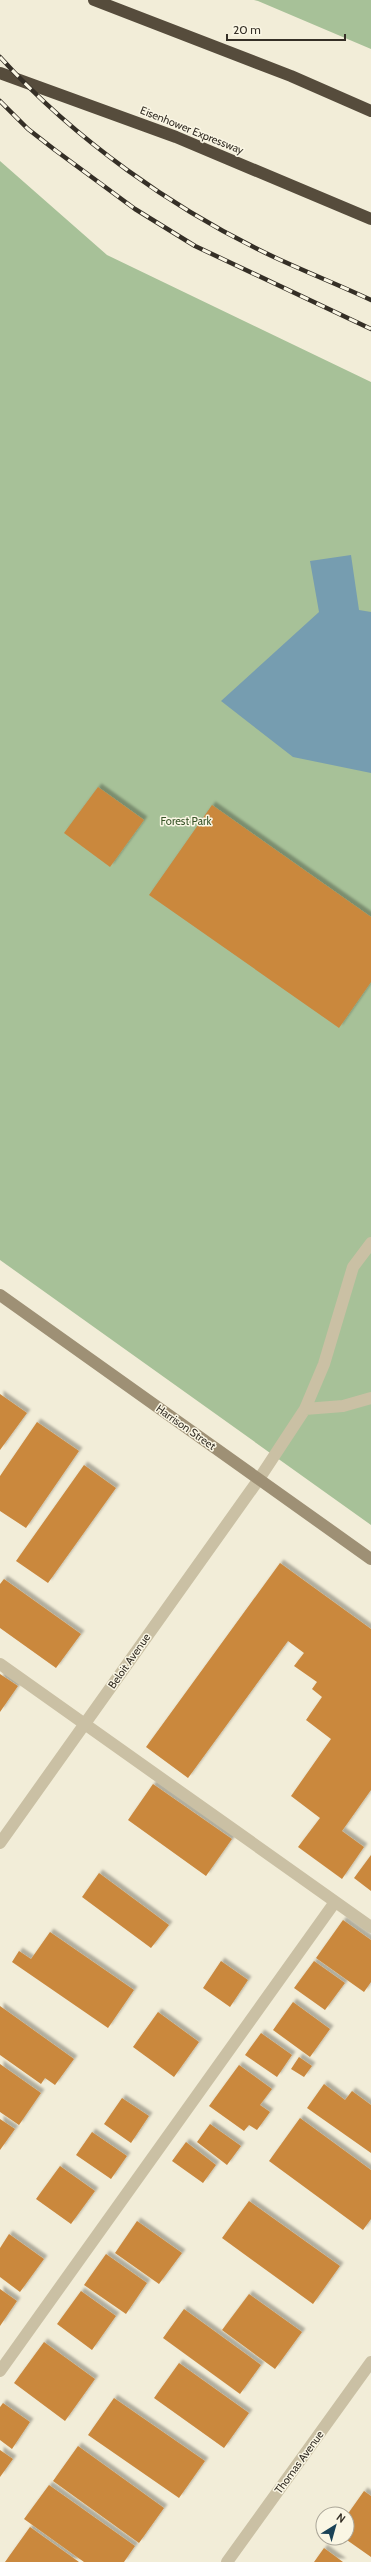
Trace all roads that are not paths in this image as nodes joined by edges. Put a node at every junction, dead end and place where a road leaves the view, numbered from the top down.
1 (94, 0) edge
2 (0, 73) edge
3 (371, 112) edge
4 (371, 219) edge
5 (371, 1243) edge
6 (0, 1295) edge
7 (371, 1398) edge
8 (305, 1409) junction
9 (259, 1479) junction
10 (371, 1559) edge
11 (0, 1664) edge
12 (84, 1724) junction
13 (0, 1842) edge
14 (335, 1902) junction
15 (371, 1927) edge
16 (371, 2362) edge
17 (0, 2371) edge
18 (227, 2562) edge

1 - 3 highway
2 - 4 highway, Eisenhower Expressway
5 - 8 street, Beloit Avenue
6 - 9 street, Harrison Street
7 - 8 street
8 - 9 street, Beloit Avenue
9 - 10 street, Harrison Street
9 - 12 street, Beloit Avenue
11 - 12 street
12 - 13 street, Beloit Avenue
12 - 14 street
14 - 15 street
14 - 17 street
16 - 18 street, Thomas Avenue

